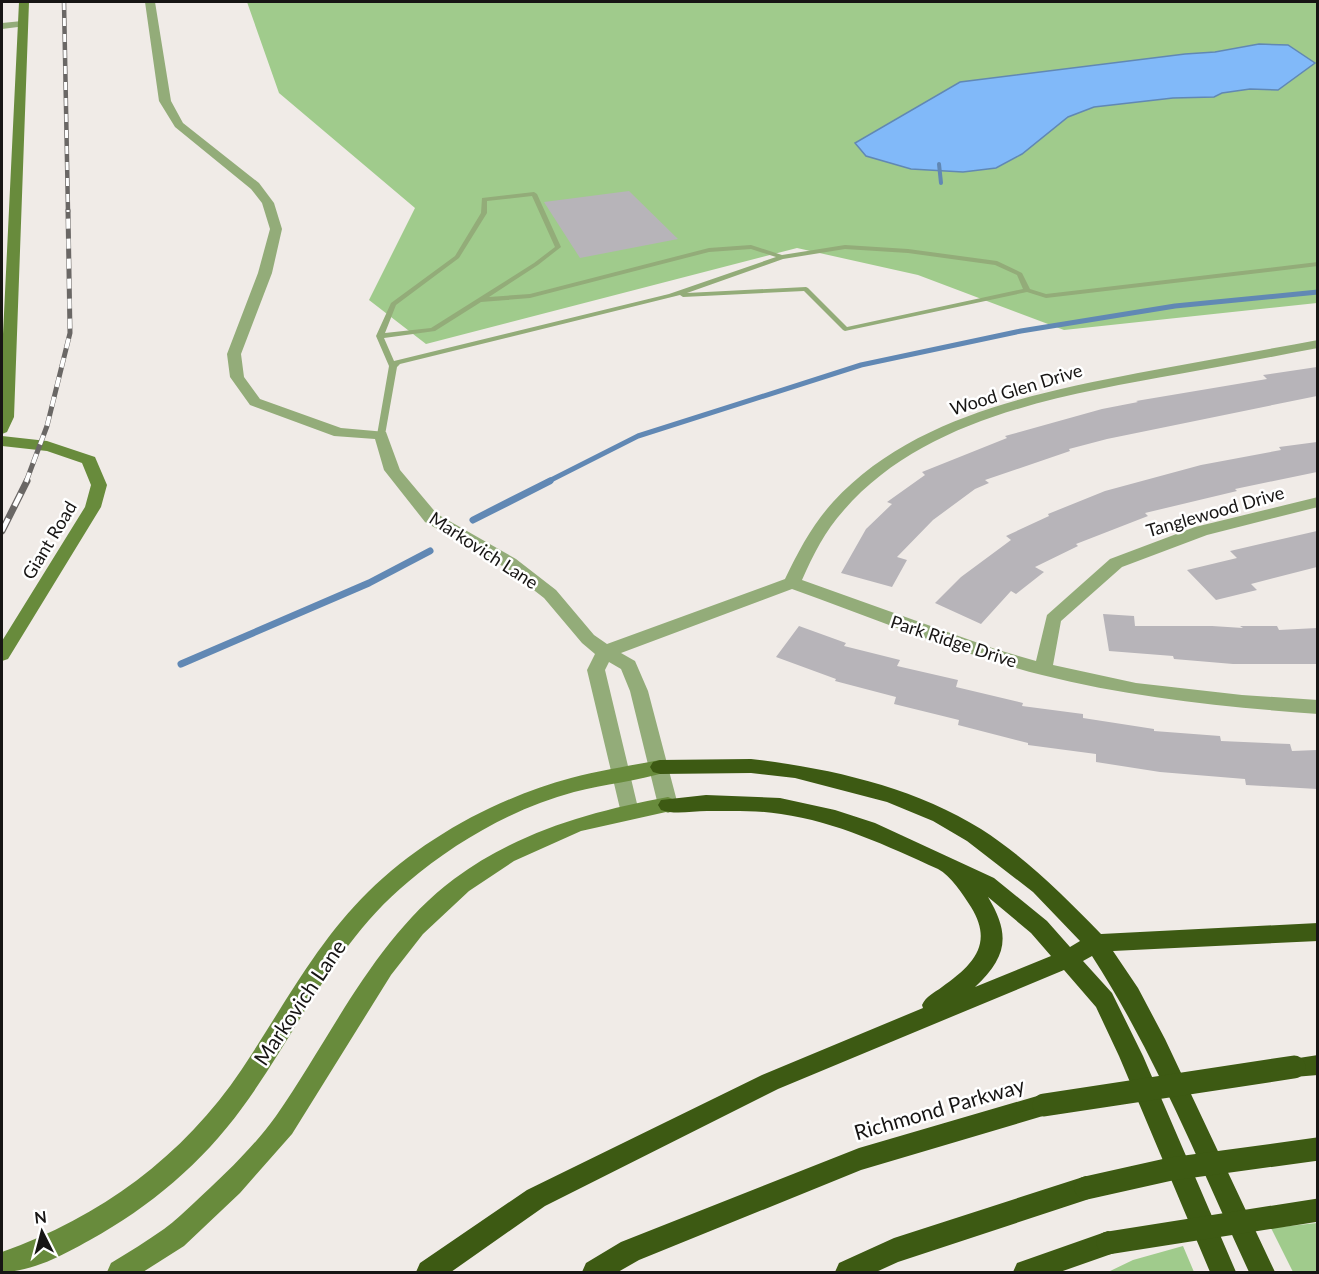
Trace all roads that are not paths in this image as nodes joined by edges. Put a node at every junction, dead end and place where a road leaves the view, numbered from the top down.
1 (24, 2) edge
2 (150, 2) edge
3 (22, 24) junction
4 (2, 26) edge
5 (782, 257) junction
6 (1317, 264) edge
7 (1027, 290) junction
8 (671, 296) junction
9 (479, 300) junction
10 (381, 336) junction
11 (1317, 344) edge
12 (393, 366) junction
13 (2, 429) edge
14 (381, 435) junction
15 (2, 442) edge
16 (1317, 502) edge
17 (792, 583) junction
18 (605, 652) junction
19 (2, 655) edge
20 (1043, 669) junction
21 (1317, 707) edge
22 (660, 767) junction
23 (621, 775) junction
24 (668, 805) junction
25 (629, 812) junction
26 (945, 863) junction
27 (1317, 932) edge
28 (1096, 943) junction
29 (1068, 959) junction
30 (890, 1031) junction
31 (1306, 1066) edge
32 (1317, 1149) edge
33 (1317, 1210) edge
34 (2, 1265) edge
35 (120, 1272) edge
36 (429, 1272) edge
37 (595, 1272) edge
38 (848, 1272) edge
39 (1026, 1272) edge
40 (1223, 1272) edge
41 (1262, 1272) edge

1 - 3 street
2 - 14 street
3 - 4 street
3 - 13 street
5 - 7 lane
5 - 8 lane
5 - 9 lane
6 - 7 lane
7 - 8 lane
8 - 12 lane
9 - 10 lane
9 - 10 lane
10 - 12 lane
11 - 17 street, Wood Glen Drive
12 - 14 lane
14 - 18 street, Markovich Lane
15 - 19 street, Giant Road
16 - 20 street, Tanglewood Drive
17 - 18 street
17 - 20 street, Park Ridge Drive
18 - 22 street, Markovich Lane
18 - 23 street
20 - 21 street, Park Ridge Drive
22 - 23 street, Markovich Lane
22 - 24 street, Markovich Lane
22 - 28 highway
23 - 25 street
23 - 34 street, Markovich Lane
24 - 25 street
24 - 26 highway
25 - 35 street
26 - 29 highway
26 - 30 highway
27 - 28 highway
28 - 29 highway
28 - 41 highway
29 - 30 highway
29 - 40 highway
30 - 36 highway
31 - 37 highway, Richmond Parkway, bridge
32 - 38 highway, bridge
33 - 39 highway, bridge

